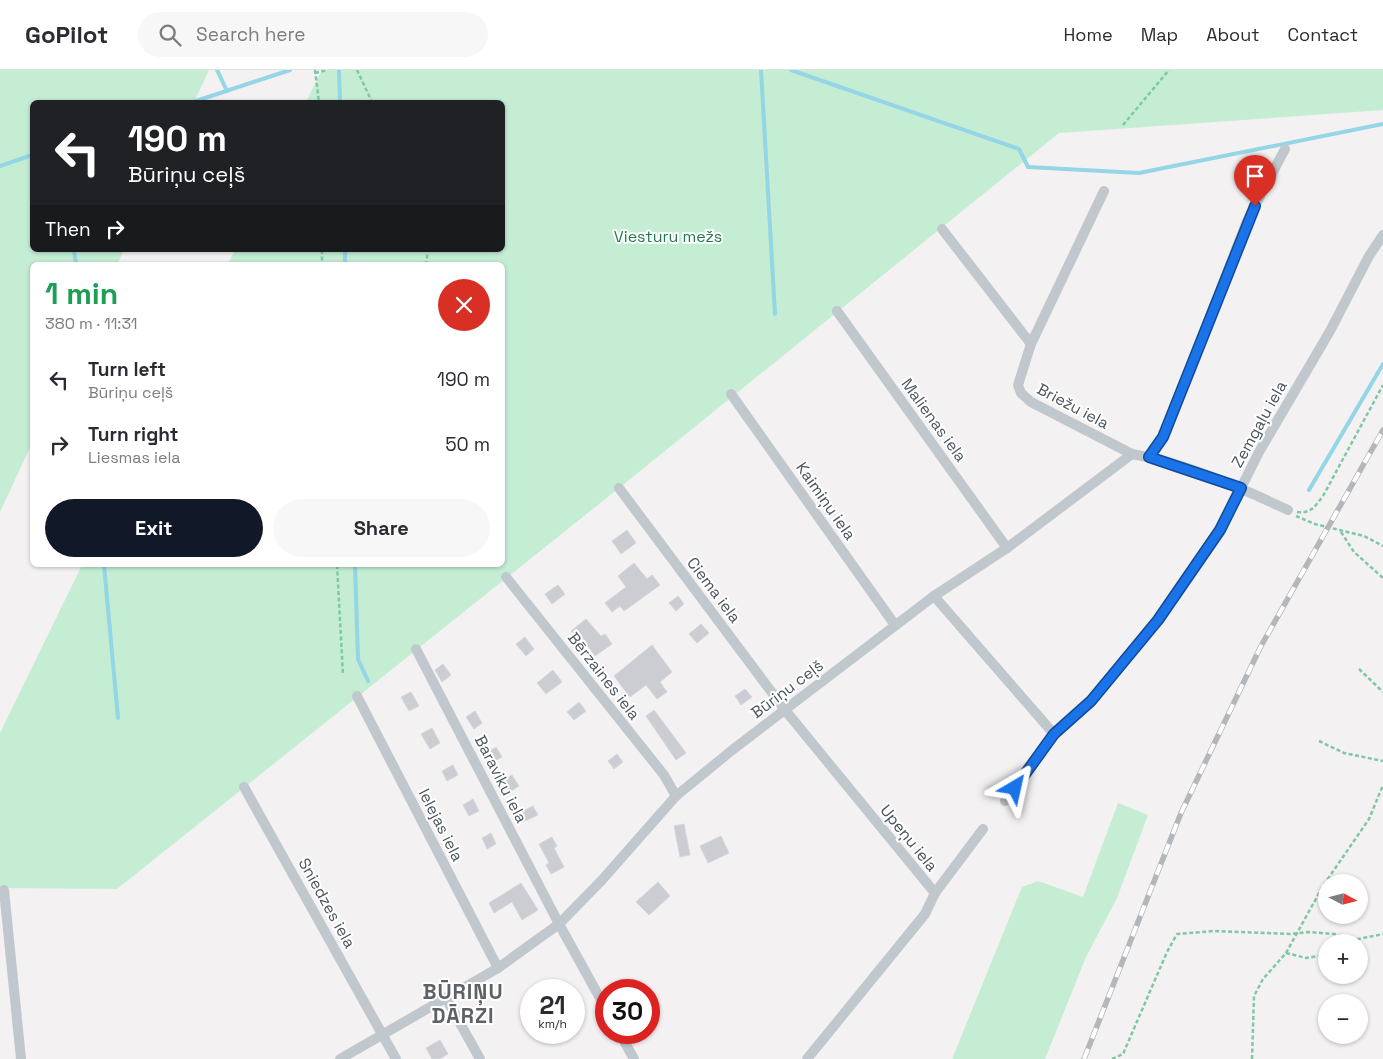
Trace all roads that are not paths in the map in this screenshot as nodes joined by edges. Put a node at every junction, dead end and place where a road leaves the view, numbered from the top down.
1 (1285, 149) dead end
2 (1104, 191) dead end
3 (942, 229) dead end
4 (1383, 235) edge
5 (836, 310) dead end
6 (1031, 344) junction
7 (732, 394) dead end
8 (1132, 454) junction
9 (1149, 457) junction
10 (619, 488) dead end
11 (1241, 488) junction
12 (1288, 510) road end
13 (1007, 548) junction
14 (506, 577) dead end
15 (934, 596) junction
16 (895, 625) junction
17 (416, 649) dead end
18 (357, 696) dead end
19 (785, 710) junction
20 (1054, 734) junction
21 (244, 787) dead end
22 (676, 796) junction
23 (1005, 801) dead end
24 (983, 829) dead end
25 (4, 890) dead end
26 (935, 894) junction
27 (559, 924) junction
28 (498, 968) junction
29 (595, 989) edge
30 (446, 998) junction
31 (382, 1035) junction
32 (626, 1044) edge
33 (21, 1059) edge
34 (340, 1059) edge
35 (396, 1059) edge
36 (480, 1059) edge
37 (634, 1059) edge
38 (807, 1059) edge

1 - 9 street
2 - 6 street, Briežu iela
3 - 6 street
4 - 11 street, Zemgaļu iela
5 - 13 street, Malienas iela
6 - 8 street, Briežu iela
7 - 16 street, Kaimiņu iela
8 - 9 street
8 - 13 street, Būriņu ceļš
9 - 11 street
10 - 19 street, Ciema iela
11 - 12 street
11 - 20 street, Zemgaļu iela
13 - 15 street, Būriņu ceļš
14 - 22 street, Bērzaines iela
15 - 16 street, Būriņu ceļš
15 - 20 street
16 - 19 street, Būriņu ceļš
17 - 27 street, Baraviku iela
18 - 28 street, Ielejas iela
19 - 22 street, Būriņu ceļš
19 - 26 street, Upeņu iela
20 - 23 street, Zemgaļu iela
21 - 31 street, Sniedzes iela
22 - 27 street, Būriņu ceļš
24 - 26 street
25 - 33 street
26 - 38 street, Upeņu iela
27 - 28 street, Būriņu ceļš
27 - 29 street, Baraviku iela
28 - 30 street, Būriņu ceļš
30 - 31 street, Būriņu ceļš
30 - 36 street
31 - 34 street, Būriņu ceļš
31 - 35 street, Sniedzes iela
32 - 37 street

